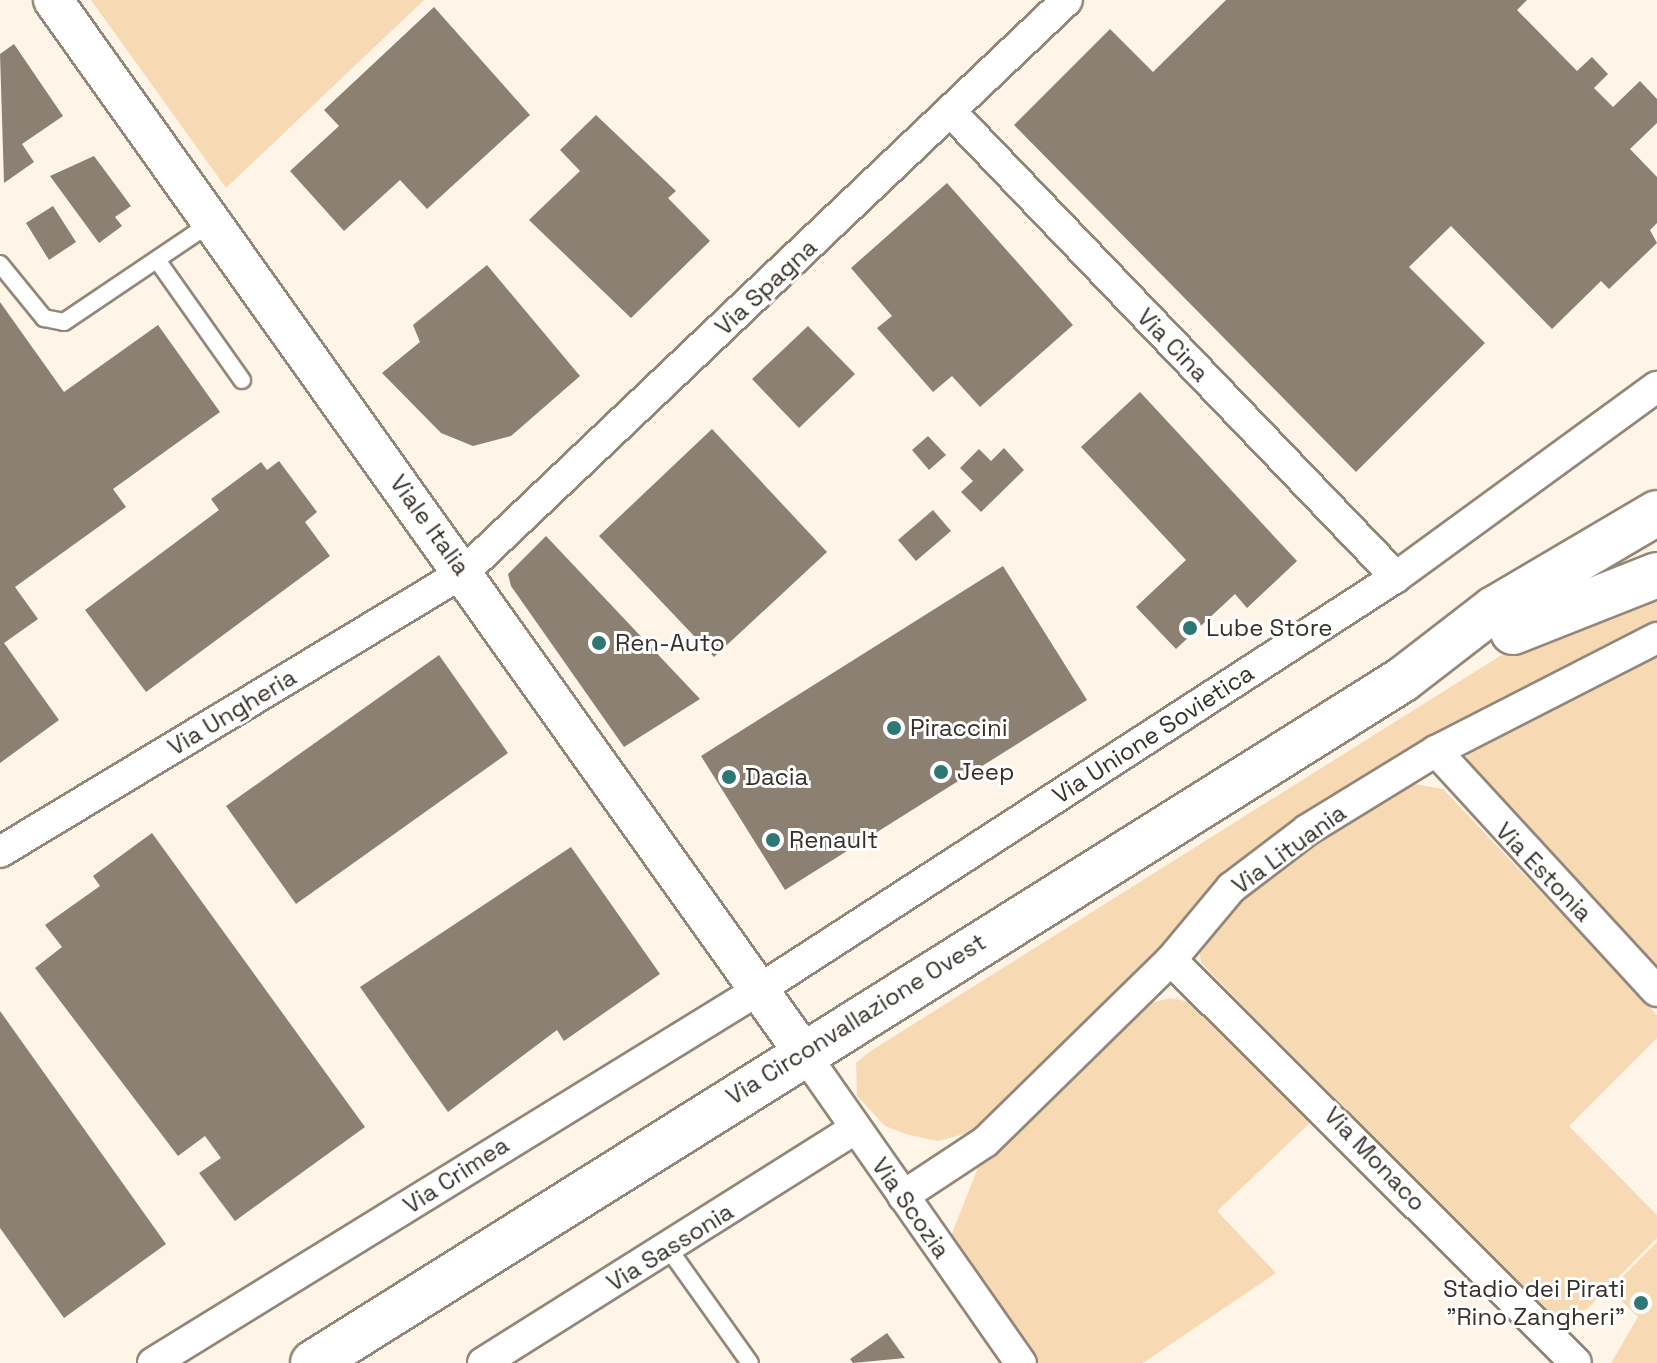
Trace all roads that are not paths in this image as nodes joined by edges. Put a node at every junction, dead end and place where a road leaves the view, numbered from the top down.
1 (53, 0) edge
2 (1067, 0) edge
3 (951, 112) junction
4 (212, 222) junction
5 (157, 260) junction
6 (0, 264) edge
7 (242, 380) dead end
8 (1657, 387) edge
9 (1657, 480) edge
10 (1657, 513) edge
11 (1657, 536) edge
12 (464, 572) junction
13 (1657, 575) edge
14 (1396, 577) junction
15 (1504, 621) junction
16 (1657, 638) edge
17 (1436, 751) junction
18 (0, 852) edge
19 (1171, 960) junction
20 (760, 989) junction
21 (1657, 991) edge
22 (803, 1052) junction
23 (855, 1129) junction
24 (903, 1196) junction
25 (668, 1248) junction
26 (153, 1363) edge
27 (313, 1363) edge
28 (483, 1363) edge
29 (750, 1363) edge
30 (1021, 1363) edge
31 (1576, 1363) edge

1 - 4 street, Viale Italia
2 - 3 street, Via Spagna
3 - 12 street, Via Spagna
3 - 14 street, Via Cina
4 - 5 lane
4 - 12 street, Viale Italia
5 - 6 lane
5 - 7 lane
8 - 14 street, Via Unione Sovietica
9 - 15 main road
10 - 15 main road, Via Circonvallazione Ovest
11 - 15 main road, Via Circonvallazione Ovest
12 - 18 street, Via Ungheria
12 - 20 street, Viale Italia
13 - 15 main road
14 - 20 street, Via Unione Sovietica
15 - 22 main road, Via Circonvallazione Ovest
16 - 17 street, Via Lituania
17 - 19 street, Via Lituania
17 - 21 street, Via Estonia
19 - 24 street, Via Lituania
19 - 31 street, Via Monaco
20 - 22 street, Viale Italia
20 - 26 street, Via Crimea
22 - 23 street, Via Scozia
22 - 27 main road, Via Circonvallazione Ovest
23 - 24 street, Via Scozia
23 - 25 street, Via Sassonia
24 - 30 street, Via Scozia
25 - 28 street, Via Sassonia
25 - 29 lane

